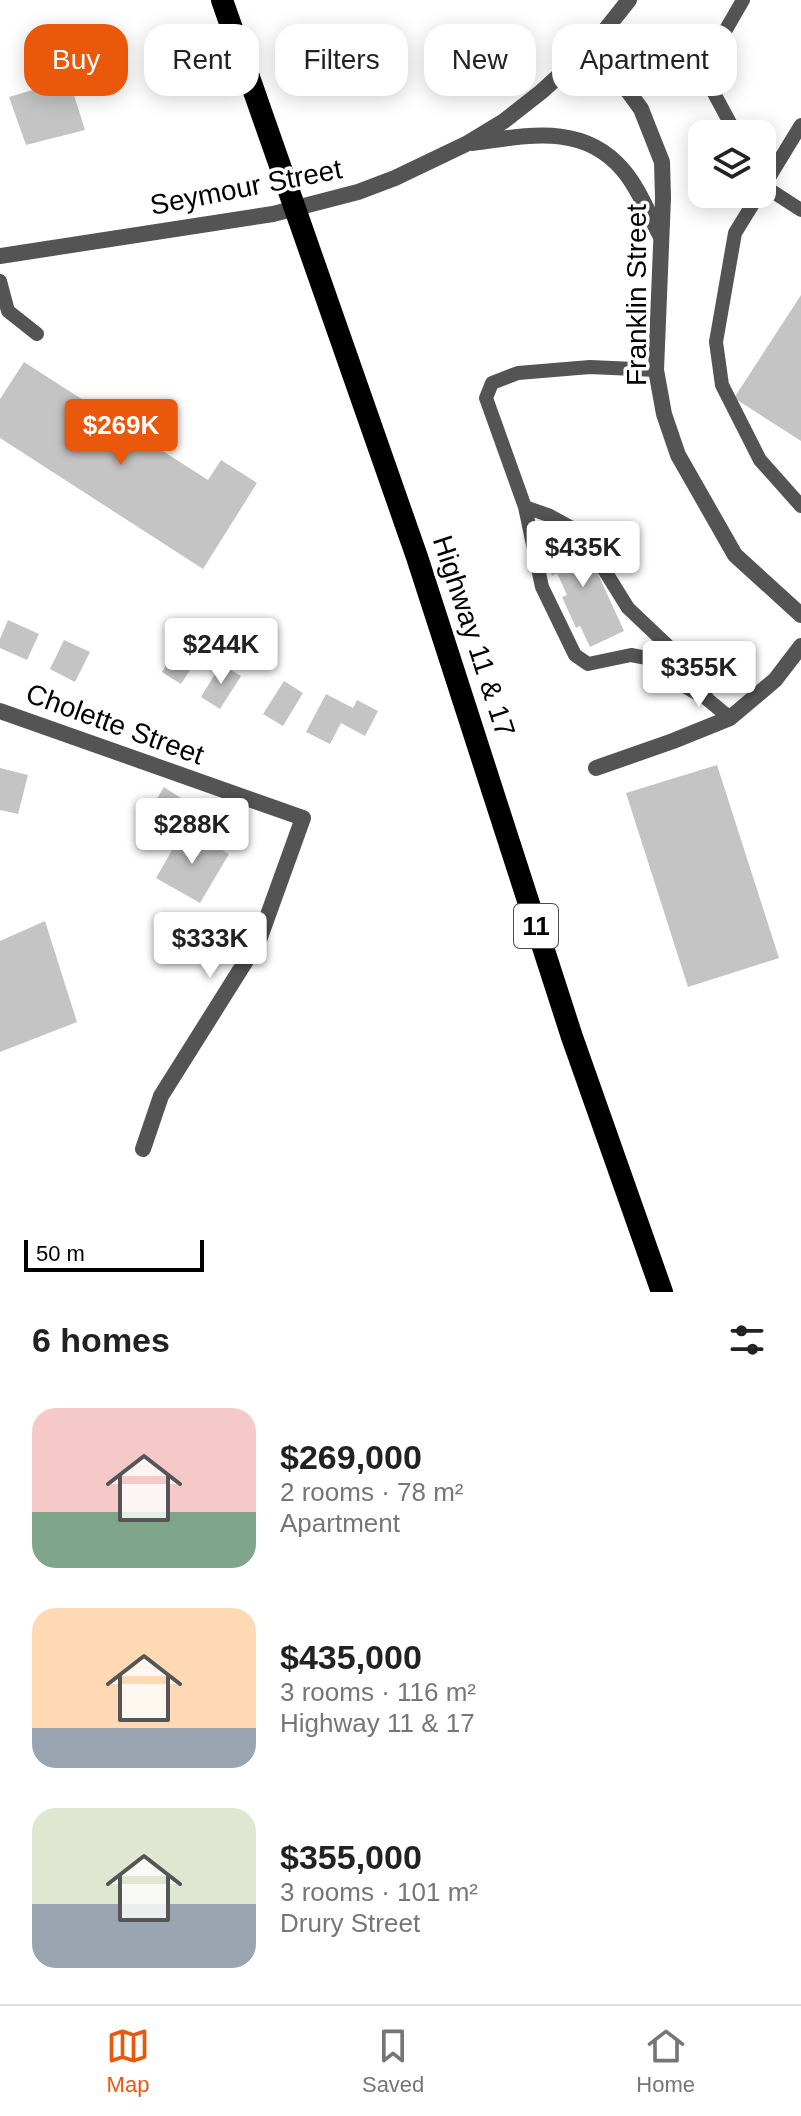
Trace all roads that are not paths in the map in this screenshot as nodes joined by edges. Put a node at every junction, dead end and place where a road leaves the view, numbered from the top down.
1 (222, 0) edge
2 (629, 0) edge
3 (743, 0) edge
4 (610, 24) edge
5 (552, 81) edge
6 (632, 96) edge
7 (728, 120) edge
8 (801, 125) edge
9 (466, 144) junction
10 (776, 165) edge
11 (776, 196) edge
12 (750, 208) edge
13 (295, 209) junction
14 (801, 210) edge
15 (660, 235) junction
16 (0, 256) edge
17 (0, 281) edge
18 (37, 334) dead end
19 (656, 370) junction
20 (801, 506) edge
21 (525, 507) junction
22 (801, 615) edge
23 (801, 646) edge
24 (707, 699) junction
25 (0, 711) edge
26 (730, 718) junction
27 (596, 768) dead end
28 (143, 1149) dead end
29 (662, 1292) edge

1 - 13 highway, Highway 11 & 17 / 11
2 - 4 street, Seymour Street
3 - 7 lane
5 - 9 street, Seymour Street
6 - 15 street, Franklin Street
8 - 10 lane
9 - 13 street, Seymour Street
9 - 15 street
11 - 14 lane
12 - 20 lane
13 - 16 street, Seymour Street
13 - 29 highway, Highway 11 & 17 / 11
15 - 19 street, Franklin Street
17 - 18 lane
19 - 21 lane
19 - 22 street, Franklin Street
21 - 24 lane
21 - 24 lane
23 - 26 street
24 - 26 lane
25 - 28 street, Cholette Street
26 - 27 street

